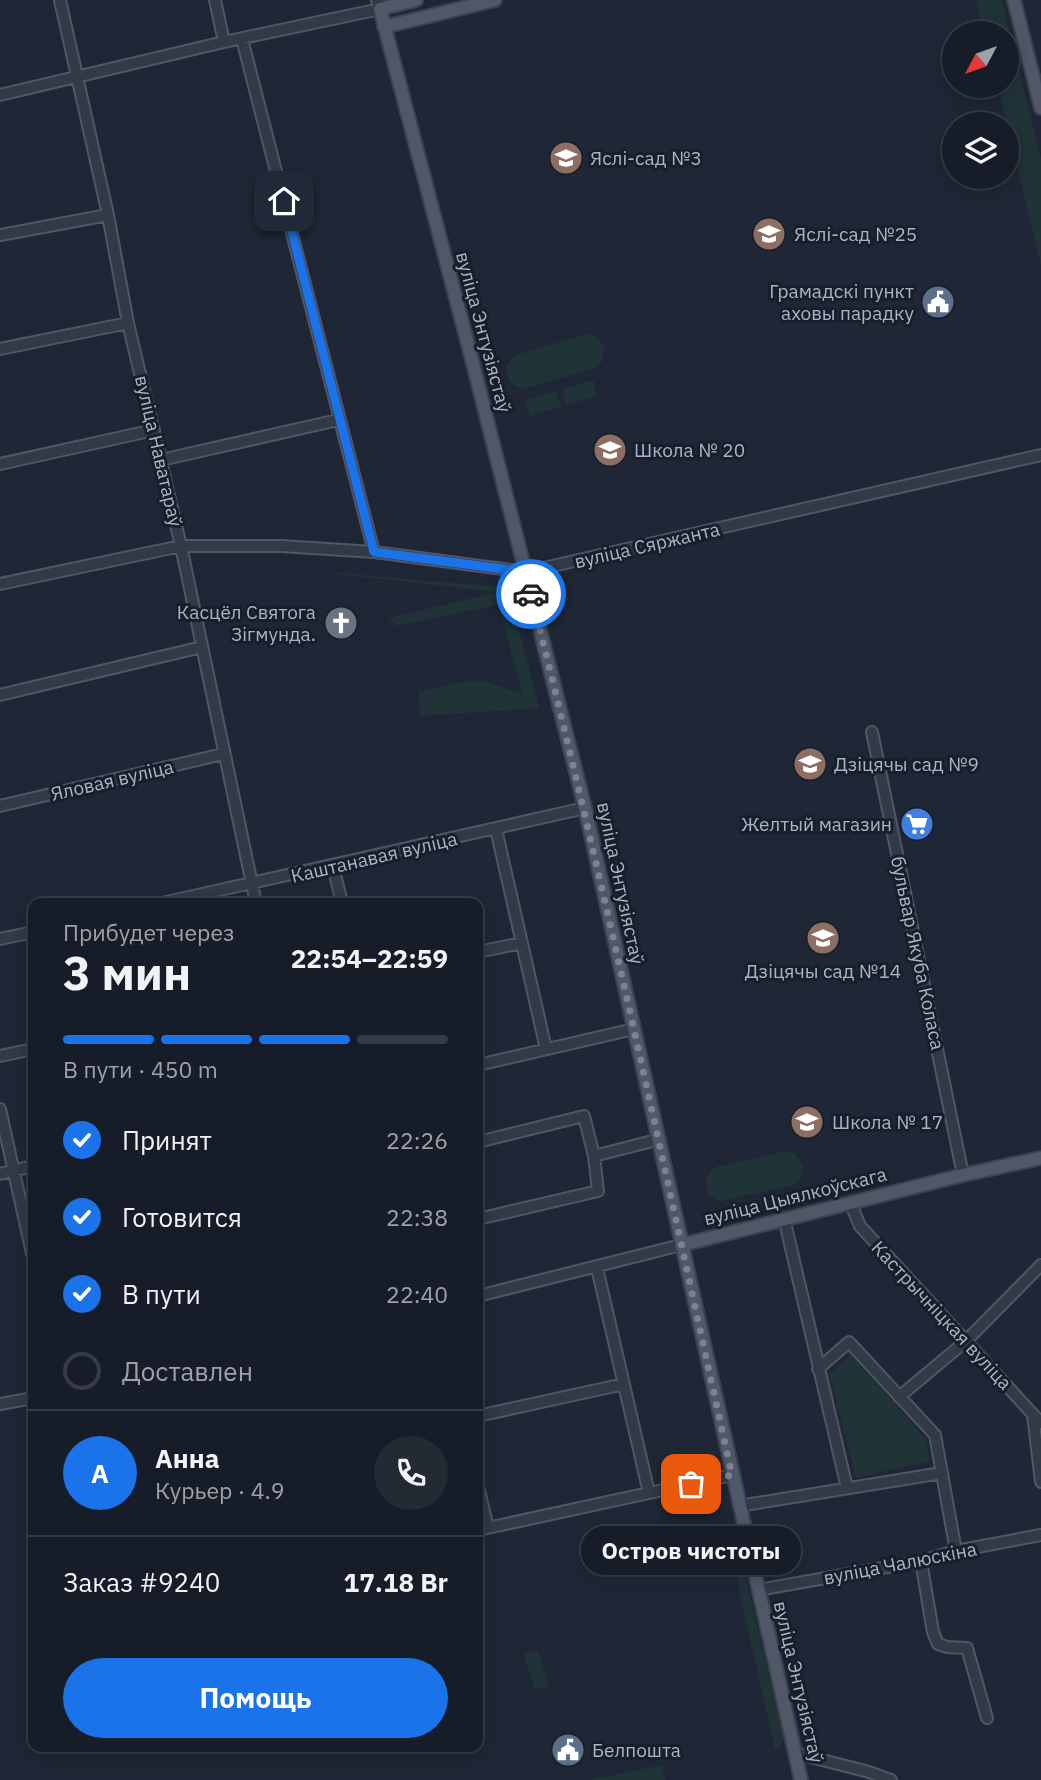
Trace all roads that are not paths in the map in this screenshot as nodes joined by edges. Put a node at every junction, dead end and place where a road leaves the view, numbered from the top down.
1 (60, 0) edge
2 (215, 0) edge
3 (416, 0) edge
4 (495, 0) edge
5 (1014, 0) edge
6 (379, 4) edge
7 (384, 27) junction
8 (242, 38) junction
9 (224, 42) junction
10 (79, 76) junction
11 (0, 95) edge
12 (1041, 108) edge
13 (108, 215) junction
14 (0, 234) edge
15 (128, 323) junction
16 (0, 349) edge
17 (338, 420) junction
18 (154, 430) junction
19 (1041, 455) edge
20 (161, 460) junction
21 (0, 464) edge
22 (181, 546) junction
23 (374, 552) junction
24 (526, 572) junction
25 (0, 584) edge
26 (202, 647) junction
27 (0, 695) edge
28 (872, 732) dead end
29 (223, 754) junction
30 (0, 806) edge
31 (585, 808) junction
32 (496, 829) junction
33 (333, 866) junction
34 (251, 885) junction
35 (188, 898) edge
36 (255, 898) edge
37 (341, 898) edge
38 (28, 933) edge
39 (0, 939) edge
40 (522, 943) junction
41 (483, 951) edge
42 (634, 1028) junction
43 (546, 1049) junction
44 (28, 1050) edge
45 (0, 1056) edge
46 (483, 1064) edge
47 (0, 1109) edge
48 (660, 1139) junction
49 (483, 1141) edge
50 (594, 1156) junction
51 (1041, 1158) edge
52 (28, 1167) edge
53 (13, 1171) junction
54 (0, 1174) edge
55 (963, 1175) junction
56 (850, 1202) junction
57 (483, 1218) edge
58 (785, 1218) junction
59 (28, 1236) edge
60 (681, 1245) junction
61 (1041, 1265) edge
62 (597, 1268) junction
63 (1032, 1274) junction
64 (1041, 1284) edge
65 (483, 1295) edge
66 (967, 1340) junction
67 (818, 1369) junction
68 (624, 1384) junction
69 (899, 1397) junction
70 (28, 1399) edge
71 (0, 1404) edge
72 (1033, 1414) junction
73 (483, 1415) edge
74 (1041, 1423) edge
75 (942, 1472) junction
76 (732, 1475) junction
77 (1041, 1482) edge
78 (847, 1488) junction
79 (649, 1493) junction
80 (739, 1506) junction
81 (483, 1529) edge
82 (1041, 1535) edge
83 (956, 1551) junction
84 (921, 1561) junction
85 (758, 1590) junction
86 (987, 1717) dead end
87 (795, 1753) junction
88 (801, 1780) edge
89 (891, 1780) edge

1 - 10 street, вуліца Наватараў
2 - 9 street
3 - 6 main road
4 - 7 main road
5 - 12 main road
6 - 7 main road, вуліца Энтузіястаў
6 - 8 street
7 - 24 main road, вуліца Энтузіястаў
8 - 9 street
8 - 17 street
9 - 10 street
10 - 11 street
10 - 13 street, вуліца Наватараў
13 - 14 street
13 - 15 street, вуліца Наватараў
15 - 16 street
15 - 18 street, вуліца Наватараў
17 - 20 street
17 - 23 street
18 - 20 street, вуліца Наватараў
18 - 21 street
19 - 24 street, вуліца Сяржанта
20 - 22 street, вуліца Наватараў
22 - 23 street, вуліца Сяржанта
22 - 25 street, вуліца Сяржанта
22 - 26 street, вуліца Наватараў
23 - 24 street, вуліца Сяржанта
24 - 31 main road, вуліца Энтузіястаў
26 - 27 street
26 - 29 street, вуліца Наватараў
28 - 55 street, бульвар Якуба Коласа
29 - 30 street, Яловая вуліца
29 - 34 street, вуліца Наватараў
31 - 32 street, Каштанавая вуліца
31 - 42 main road, вуліца Энтузіястаў
32 - 33 street, Каштанавая вуліца
32 - 40 street
33 - 34 street, Каштанавая вуліца
33 - 37 street
34 - 35 street, Каштанавая вуліца
34 - 36 street, вуліца Наватараў
38 - 39 street
40 - 41 street
40 - 43 street
42 - 43 street
42 - 48 main road, вуліца Энтузіястаў
43 - 46 street
44 - 45 street
47 - 53 street
48 - 50 street
48 - 60 main road, вуліца Энтузіястаў
49 - 50 street
50 - 57 street
51 - 55 main road, вуліца Цыялкоўскага
52 - 53 street
53 - 54 street
53 - 59 street
55 - 56 main road, вуліца Цыялкоўскага
56 - 58 main road, вуліца Цыялкоўскага
56 - 66 street, Кастрычніцкая вуліца
58 - 60 main road, вуліца Цыялкоўскага
58 - 67 street
60 - 62 street, вуліца Цыялкоўскага
60 - 76 main road, вуліца Энтузіястаў
61 - 63 street
62 - 65 street, вуліца Цыялкоўскага
62 - 68 street
63 - 64 street
63 - 66 street
66 - 69 street
66 - 72 street, Кастрычніцкая вуліца
67 - 69 street
67 - 78 street
68 - 73 street
68 - 79 street
69 - 75 street
70 - 71 street
72 - 74 street, Кастрычніцкая вуліца
72 - 77 street
75 - 78 street
75 - 83 street
76 - 79 street
76 - 80 main road, вуліца Энтузіястаў
78 - 80 street
79 - 81 street
80 - 85 main road, вуліца Энтузіястаў
82 - 83 street, вуліца Чалюскіна
83 - 84 street, вуліца Чалюскіна
84 - 85 street, вуліца Чалюскіна
84 - 86 street
85 - 87 main road, вуліца Энтузіястаў
87 - 88 main road, вуліца Энтузіястаў
87 - 89 street

